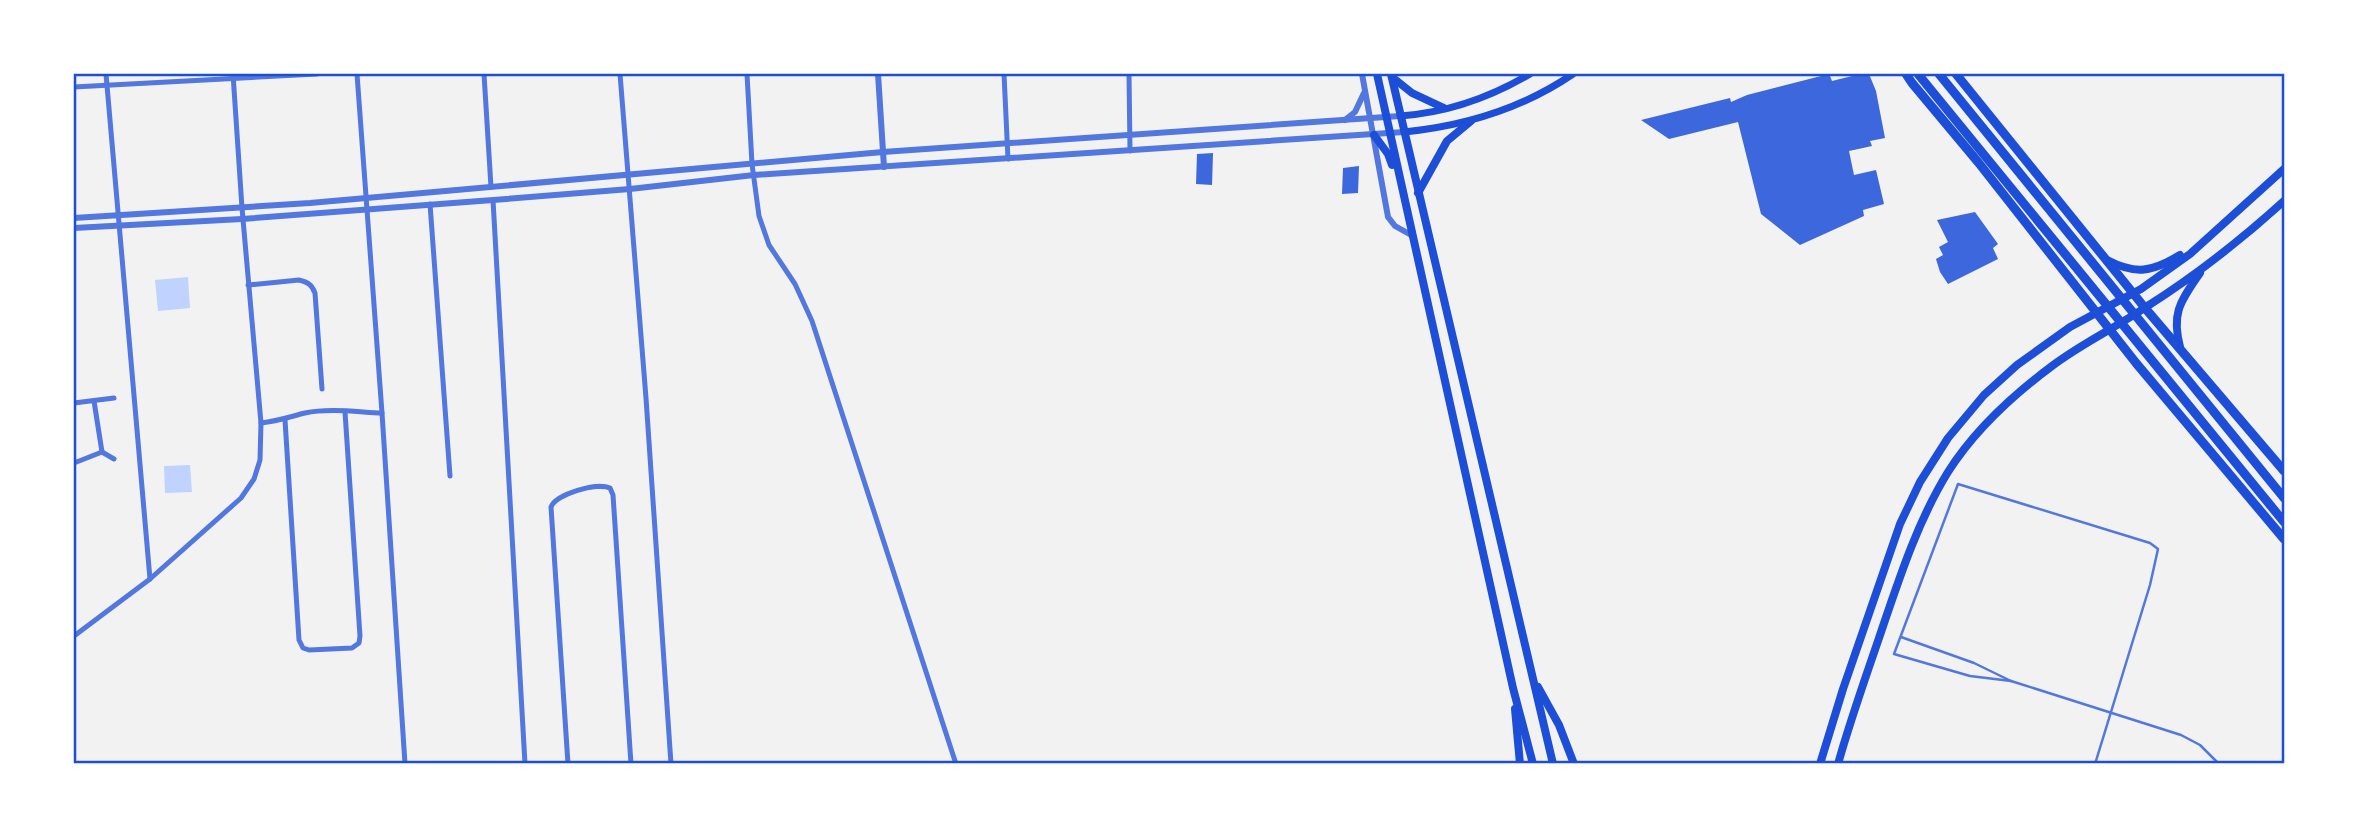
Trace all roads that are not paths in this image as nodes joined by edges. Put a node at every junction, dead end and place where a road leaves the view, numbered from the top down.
1 (106, 74) edge
2 (317, 74) edge
3 (357, 74) edge
4 (484, 74) edge
5 (620, 74) edge
6 (747, 74) edge
7 (878, 74) edge
8 (1004, 74) edge
9 (1129, 74) edge
10 (1362, 74) edge
11 (1377, 74) edge
12 (1530, 74) edge
13 (1573, 74) edge
14 (1906, 74) edge
15 (1918, 74) edge
16 (1940, 74) edge
17 (1956, 74) edge
18 (1392, 75) edge
19 (233, 77) edge
20 (1364, 84) junction
21 (107, 85) junction
22 (74, 87) edge
23 (1444, 108) junction
24 (1400, 116) junction
25 (1385, 117) junction
26 (1371, 119) junction
27 (1343, 121) junction
28 (1471, 121) junction
29 (1404, 132) junction
30 (1131, 134) junction
31 (1390, 134) junction
32 (1374, 135) junction
33 (1007, 144) junction
34 (1130, 151) junction
35 (883, 152) junction
36 (1008, 159) junction
37 (752, 164) junction
38 (884, 167) junction
39 (2284, 169) edge
40 (628, 175) junction
41 (754, 175) junction
42 (491, 187) junction
43 (1402, 188) junction
44 (630, 189) junction
45 (1418, 193) junction
46 (366, 197) junction
47 (493, 200) junction
48 (2284, 201) edge
49 (430, 204) junction
50 (242, 208) junction
51 (367, 208) junction
52 (119, 216) junction
53 (74, 218) edge
54 (243, 219) junction
55 (120, 227) junction
56 (74, 228) edge
57 (1413, 236) junction
58 (2212, 236) junction
59 (2092, 242) junction
60 (2105, 259) junction
61 (2060, 266) junction
62 (2204, 268) junction
63 (248, 285) junction
64 (2133, 294) junction
65 (2145, 309) junction
66 (2097, 314) junction
67 (2110, 329) junction
68 (2169, 337) junction
69 (2180, 350) junction
70 (2136, 363) junction
71 (322, 389) dead end
72 (114, 398) dead end
73 (94, 401) junction
74 (74, 403) edge
75 (345, 412) junction
76 (382, 413) junction
77 (285, 420) junction
78 (261, 423) junction
79 (102, 452) junction
80 (114, 459) dead end
81 (74, 463) edge
82 (2284, 471) edge
83 (450, 476) dead end
84 (2284, 498) edge
85 (2284, 522) edge
86 (2284, 539) edge
87 (150, 579) junction
88 (74, 636) edge
89 (1901, 637) junction
90 (2011, 681) junction
91 (1535, 683) junction
92 (1513, 688) junction
93 (2111, 713) junction
94 (405, 764) edge
95 (525, 764) edge
96 (568, 764) edge
97 (631, 764) edge
98 (670, 764) edge
99 (956, 764) edge
100 (1520, 764) edge
101 (1533, 764) edge
102 (1553, 764) edge
103 (1574, 764) edge
104 (1820, 764) edge
105 (1838, 764) edge
106 (2095, 764) edge
107 (2219, 764) edge

1 - 21 street
2 - 19 street
3 - 46 street
4 - 42 street
5 - 40 street
6 - 37 street
7 - 35 street
8 - 33 street
9 - 30 street
10 - 20 street
11 - 25 main road
12 - 23 main road
13 - 28 main road
14 - 61 highway
15 - 85 highway
16 - 84 highway
17 - 59 highway
18 - 23 main road
18 - 24 main road
19 - 21 street
19 - 50 street
20 - 26 street
20 - 27 street
21 - 22 street
21 - 52 street
23 - 24 main road
24 - 25 street
24 - 29 main road
25 - 26 street
25 - 31 main road
26 - 27 street
26 - 32 street
27 - 30 street
28 - 29 main road
28 - 45 main road
29 - 31 street
29 - 45 main road
30 - 33 street
30 - 34 street
31 - 32 street
31 - 43 main road
32 - 34 street
32 - 43 main road
32 - 57 street
33 - 35 street
33 - 36 street
34 - 36 street
35 - 37 street
35 - 38 street
36 - 38 street
37 - 40 street
37 - 41 street
38 - 41 street
39 - 58 main road
40 - 42 street
40 - 44 street
41 - 44 street
41 - 99 street
42 - 46 street
43 - 57 main road
44 - 47 street
44 - 98 street
45 - 91 main road
46 - 50 street
46 - 51 street
47 - 49 street
47 - 95 street
48 - 62 main road
49 - 51 street
49 - 83 street
50 - 52 street
50 - 54 street
51 - 54 street
51 - 76 street
52 - 53 street
52 - 55 street
54 - 55 street
54 - 63 street
55 - 56 street
55 - 87 street
57 - 92 main road
58 - 60 main road
58 - 64 main road
59 - 60 highway
59 - 61 highway
60 - 64 highway
61 - 66 highway
62 - 65 main road
62 - 69 main road
63 - 71 street
63 - 78 street
64 - 65 highway
64 - 66 main road
65 - 67 main road
65 - 68 highway
66 - 67 highway
66 - 104 main road
67 - 70 highway
67 - 105 main road
68 - 69 highway
68 - 70 highway
69 - 82 highway
70 - 86 highway
72 - 73 street
73 - 74 street
73 - 79 street
75 - 76 street
75 - 77 street
75 - 77 street
76 - 94 street
77 - 78 street
78 - 87 street
79 - 80 street
79 - 81 street
87 - 88 street
89 - 90 lane
89 - 90 lane
89 - 93 lane
90 - 93 lane
91 - 102 main road
91 - 103 main road
92 - 100 main road
92 - 101 main road
93 - 106 lane
93 - 107 lane
96 - 97 street

